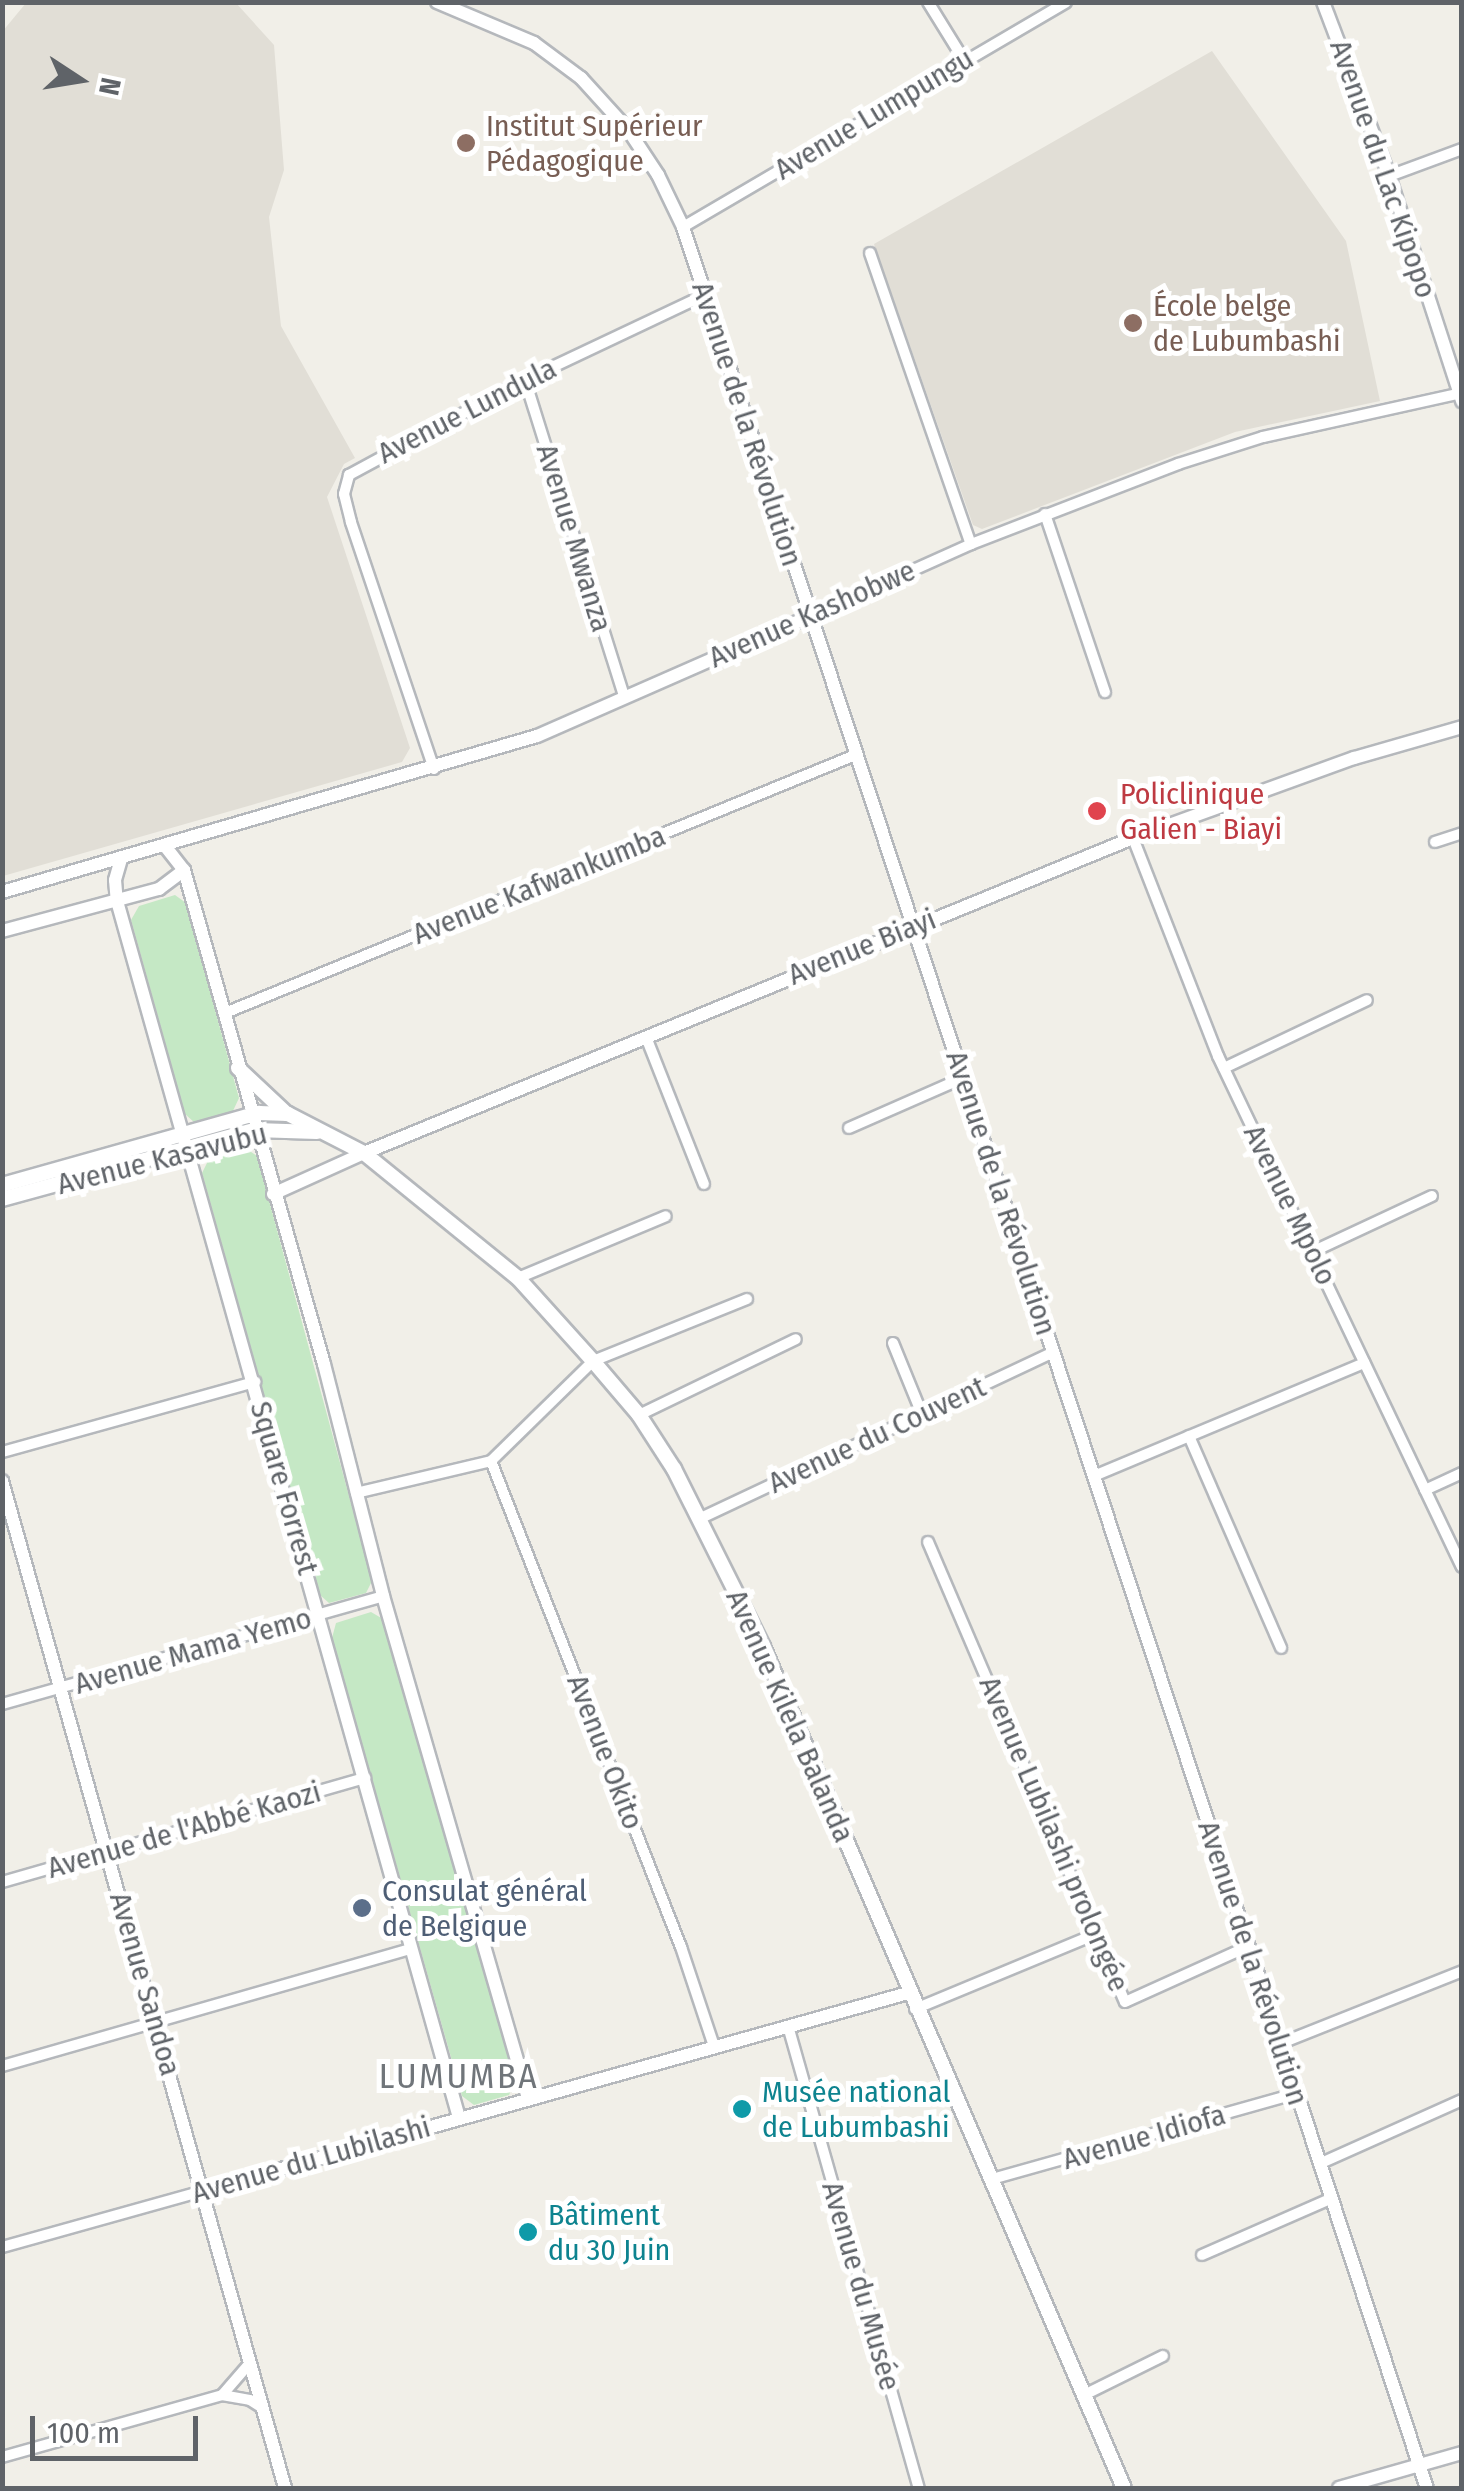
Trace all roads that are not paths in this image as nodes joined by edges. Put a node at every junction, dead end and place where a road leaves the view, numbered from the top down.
1 (437, 2) edge
2 (928, 2) edge
3 (1066, 2) edge
4 (1323, 2) edge
5 (964, 60) junction
6 (1462, 148) edge
7 (1389, 176) junction
8 (683, 227) junction
9 (870, 252) dead end
10 (705, 296) junction
11 (525, 380) junction
12 (1461, 396) edge
13 (1045, 514) junction
14 (971, 544) junction
15 (811, 616) junction
16 (1105, 692) dead end
17 (624, 696) junction
18 (1462, 727) edge
19 (854, 756) junction
20 (434, 768) junction
21 (1462, 833) edge
22 (206, 834) junction
23 (1133, 838) junction
24 (1435, 842) dead end
25 (165, 846) junction
26 (121, 858) junction
27 (184, 869) junction
28 (2, 892) edge
29 (117, 901) junction
30 (912, 926) junction
31 (2, 931) edge
32 (1367, 1000) dead end
33 (225, 1014) junction
34 (646, 1037) junction
35 (238, 1068) junction
36 (1224, 1068) junction
37 (963, 1078) junction
38 (288, 1114) junction
39 (253, 1123) junction
40 (848, 1128) dead end
41 (322, 1132) junction
42 (186, 1142) junction
43 (364, 1153) junction
44 (704, 1184) dead end
45 (2, 1186) edge
46 (273, 1194) junction
47 (1432, 1196) dead end
48 (2, 1199) edge
49 (666, 1216) dead end
50 (1314, 1251) junction
51 (518, 1278) junction
52 (746, 1299) dead end
53 (796, 1339) dead end
54 (892, 1342) dead end
55 (1054, 1352) junction
56 (593, 1360) junction
57 (1364, 1363) junction
58 (255, 1382) junction
59 (922, 1414) junction
60 (639, 1415) junction
61 (1188, 1436) junction
62 (2, 1452) edge
63 (491, 1460) junction
64 (1462, 1472) edge
65 (1094, 1476) junction
66 (2, 1481) edge
67 (1425, 1490) junction
68 (356, 1492) junction
69 (700, 1518) junction
70 (928, 1542) dead end
71 (1462, 1567) edge
72 (384, 1596) junction
73 (319, 1616) junction
74 (1281, 1648) dead end
75 (60, 1688) junction
76 (2, 1704) edge
77 (365, 1778) junction
78 (108, 1853) junction
79 (2, 1882) edge
80 (1096, 1934) junction
81 (1248, 1946) junction
82 (411, 1949) junction
83 (1462, 1971) edge
84 (908, 1992) junction
85 (916, 2009) junction
86 (155, 2022) junction
87 (788, 2026) junction
88 (1280, 2044) junction
89 (714, 2046) junction
90 (2, 2066) edge
91 (1296, 2094) junction
92 (528, 2098) junction
93 (1462, 2100) edge
94 (459, 2118) junction
95 (1319, 2164) junction
96 (992, 2179) junction
97 (203, 2192) junction
98 (1330, 2199) junction
99 (2, 2247) edge
100 (1202, 2255) dead end
101 (1163, 2356) dead end
102 (250, 2364) junction
103 (222, 2395) junction
104 (1084, 2395) junction
105 (262, 2407) junction
106 (1462, 2452) edge
107 (2, 2457) edge
108 (1419, 2464) junction
109 (285, 2488) edge
110 (919, 2488) edge
111 (1124, 2488) edge
112 (1339, 2488) edge
113 (1426, 2488) edge

1 - 8 street, Avenue de la Révolution
2 - 5 street
3 - 5 street, Avenue Lumpungu
4 - 7 street, Avenue du Lac Kipopo
5 - 8 street, Avenue Lumpungu
6 - 7 street
7 - 12 street, Avenue du Lac Kipopo
8 - 10 street, Avenue de la Révolution
9 - 14 street
10 - 11 street, Avenue Lundula
10 - 15 street, Avenue de la Révolution
11 - 17 street, Avenue Mwanza
11 - 20 street, Avenue Lundula
12 - 13 street, Avenue Kashobwe
13 - 14 street, Avenue Kashobwe
13 - 16 street
14 - 15 street, Avenue Kashobwe
15 - 17 street, Avenue Kashobwe
15 - 19 street, Avenue de la Révolution
17 - 20 street, Avenue Kashobwe
18 - 23 street, Avenue Biayi
19 - 30 street, Avenue de la Révolution
19 - 33 street, Avenue Kafwankumba
20 - 22 street, Avenue Kashobwe
21 - 24 street
22 - 25 street, Avenue Kashobwe
22 - 27 street
23 - 30 street, Avenue Biayi
23 - 36 street, Avenue Mpolo
25 - 26 street, Avenue Kashobwe
25 - 27 street
26 - 28 street, Avenue Kashobwe
26 - 29 street, Square Forrest
27 - 29 street
27 - 33 street
29 - 31 street
29 - 42 street, Square Forrest
30 - 34 street, Avenue Biayi
30 - 37 street, Avenue de la Révolution
32 - 36 street
33 - 35 street
34 - 43 street, Avenue Biayi
34 - 44 street
35 - 38 main road, Avenue Kilela Balanda
35 - 39 street
36 - 50 street, Avenue Mpolo
37 - 40 street
37 - 55 street, Avenue de la Révolution
38 - 39 main road
38 - 41 main road, Avenue Kilela Balanda
39 - 41 main road, Avenue Kasavubu
39 - 42 main road, Avenue Kasavubu
39 - 46 street
41 - 43 main road, Avenue Kilela Balanda
42 - 45 main road, Avenue Kasavubu
42 - 48 main road, Avenue Kasavubu
42 - 58 street, Square Forrest
43 - 46 street, Avenue Biayi
43 - 51 main road, Avenue Kilela Balanda
46 - 68 street
47 - 50 street
49 - 51 street
50 - 57 street, Avenue Mpolo
51 - 56 main road, Avenue Kilela Balanda
52 - 56 street
53 - 60 street
54 - 59 street
55 - 59 street, Avenue du Couvent
55 - 65 street, Avenue de la Révolution
56 - 60 main road, Avenue Kilela Balanda
56 - 63 street
57 - 61 street
57 - 67 street, Avenue Mpolo
58 - 62 street
58 - 73 street, Square Forrest
59 - 69 street, Avenue du Couvent
60 - 69 main road, Avenue Kilela Balanda
61 - 65 street
61 - 74 street
63 - 68 street
63 - 89 street, Avenue Okito
64 - 67 street
65 - 81 street, Avenue de la Révolution
66 - 75 street, Avenue Sandoa
67 - 71 street, Avenue Mpolo
68 - 72 street
69 - 84 main road, Avenue Kilela Balanda
70 - 80 street, Avenue Lubilashi prolongée
72 - 73 street, Avenue Mama Yemo
72 - 92 street
73 - 75 street, Avenue Mama Yemo
73 - 77 street, Square Forrest
75 - 76 street, Avenue Mama Yemo
75 - 78 street, Avenue Sandoa
77 - 78 street, Avenue de l'Abbé Kaozi
77 - 82 street, Square Forrest
78 - 79 street, Avenue de l'Abbé Kaozi
78 - 86 street, Avenue Sandoa
80 - 81 street, Avenue Lubilashi prolongée
80 - 85 street
81 - 88 street, Avenue de la Révolution
82 - 86 street
82 - 94 street, Square Forrest
83 - 88 street
84 - 85 main road, Avenue Kilela Balanda
84 - 87 street, Avenue du Lubilashi
85 - 96 main road, Avenue Kilela Balanda
86 - 90 street
86 - 97 street, Avenue Sandoa
87 - 89 street, Avenue du Lubilashi
87 - 110 street, Avenue du Musée
88 - 91 street, Avenue de la Révolution
89 - 92 street, Avenue du Lubilashi
91 - 95 street, Avenue de la Révolution
91 - 96 street, Avenue Idiofa
92 - 94 street, Avenue du Lubilashi
93 - 95 street
94 - 97 street, Avenue du Lubilashi
95 - 98 street, Avenue de la Révolution
96 - 104 main road, Avenue Kilela Balanda
97 - 99 street, Avenue du Lubilashi
97 - 102 street, Avenue Sandoa
98 - 100 street
98 - 108 street, Avenue de la Révolution
101 - 104 street
102 - 103 street
102 - 105 street, Avenue Sandoa
103 - 105 street
103 - 107 street
104 - 111 main road, Avenue Kilela Balanda
105 - 109 street, Avenue Sandoa
106 - 108 street
108 - 112 street
108 - 113 street, Avenue de la Révolution

